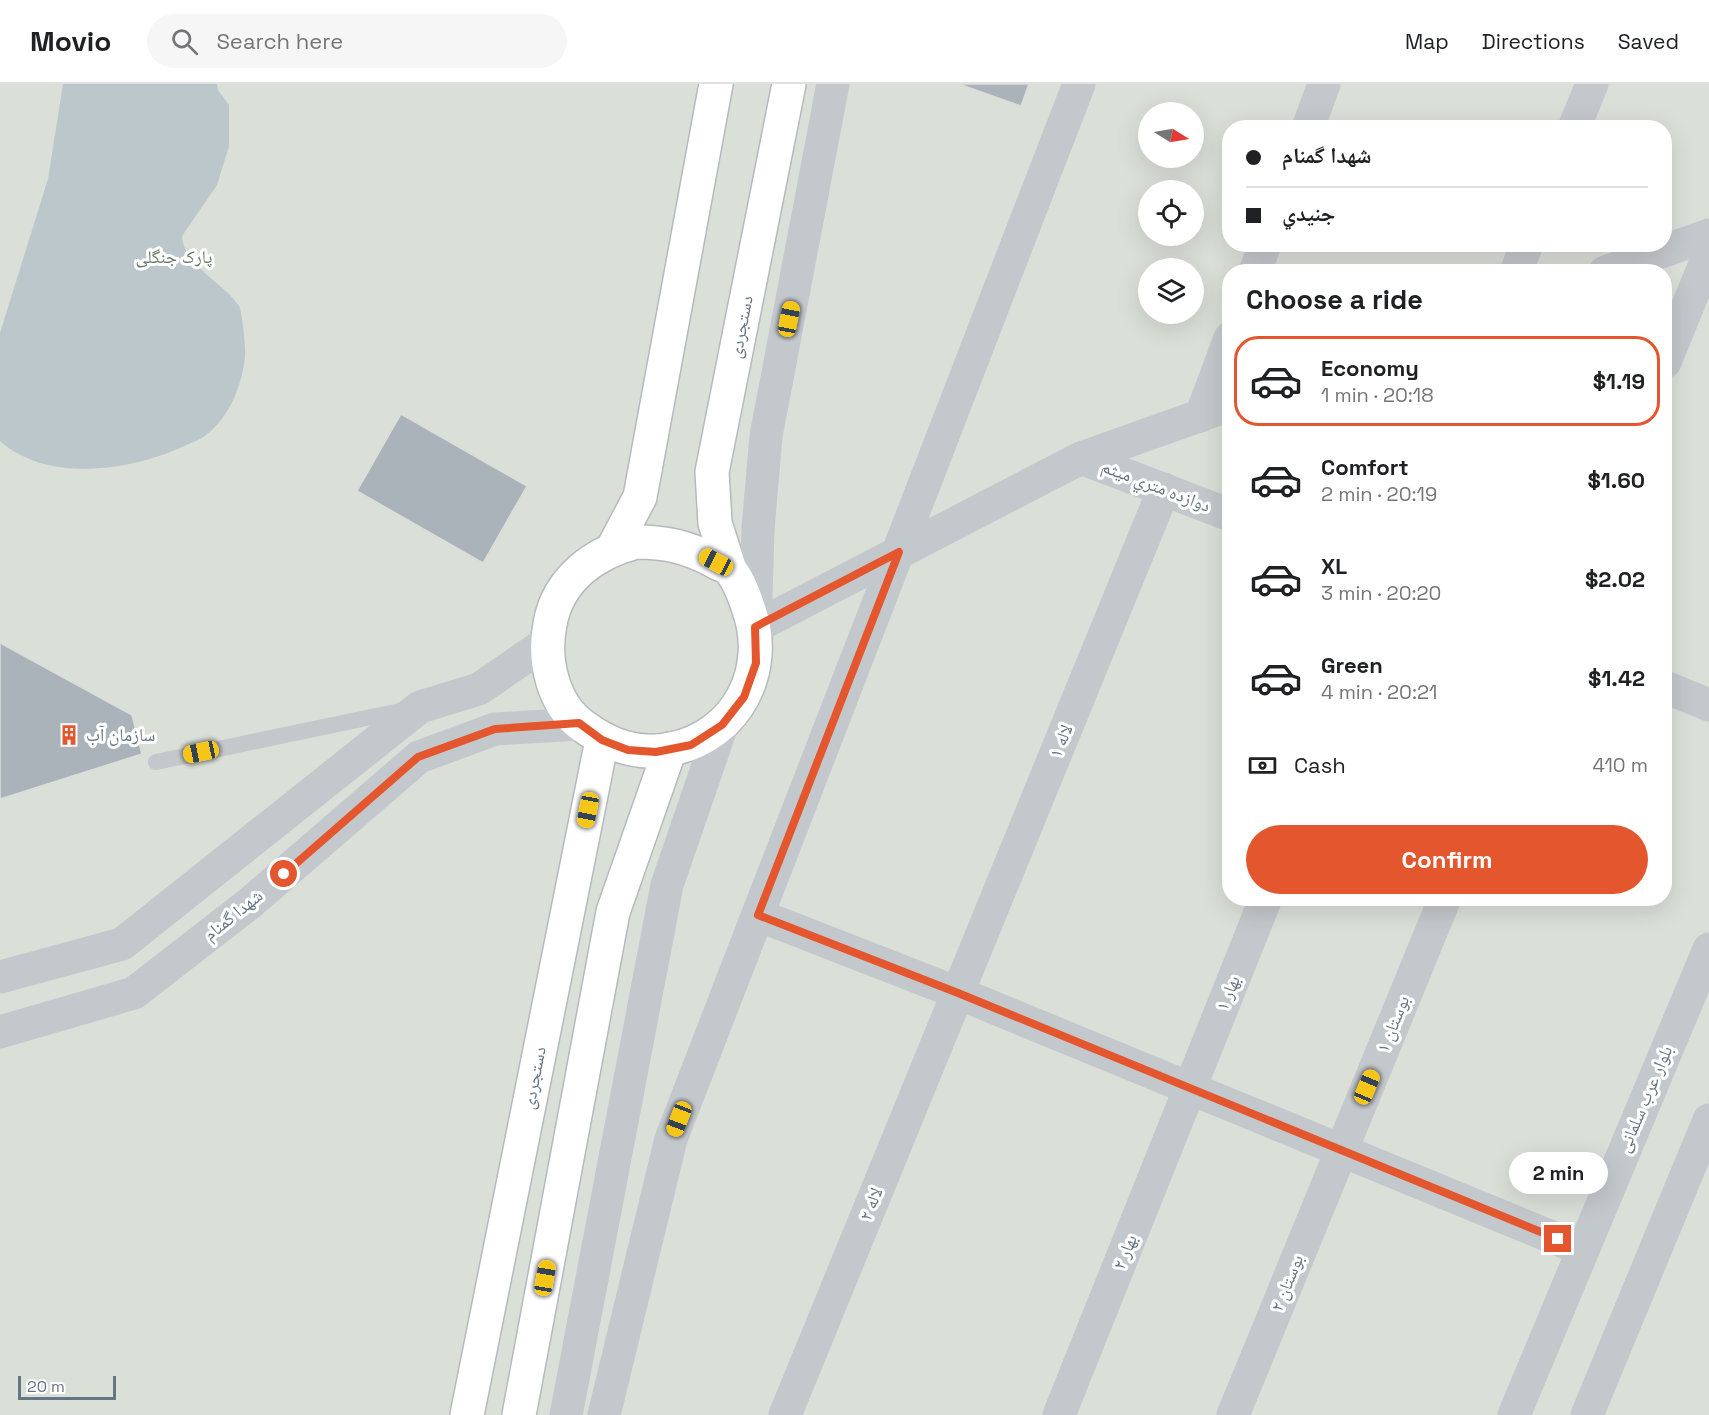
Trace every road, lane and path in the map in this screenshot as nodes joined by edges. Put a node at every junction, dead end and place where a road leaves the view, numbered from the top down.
1 (716, 84) edge
2 (789, 84) edge
3 (833, 84) edge
4 (1079, 84) edge
5 (1324, 84) edge
6 (1592, 84) edge
7 (1311, 120) edge
8 (1577, 120) edge
9 (1709, 235) edge
10 (1672, 248) edge
11 (1661, 252) edge
12 (1709, 254) edge
13 (1627, 264) edge
14 (1672, 345) edge
15 (1222, 379) edge
16 (1216, 410) edge
17 (1081, 458) junction
18 (1164, 489) junction
19 (1222, 512) edge
20 (613, 548) junction
21 (899, 552) junction
22 (730, 570) junction
23 (755, 627) junction
24 (546, 643) junction
25 (1672, 690) edge
26 (1709, 705) edge
27 (420, 707) junction
28 (722, 725) junction
29 (590, 732) junction
30 (670, 749) junction
31 (156, 762) dead end
32 (1263, 906) edge
33 (1442, 906) edge
34 (758, 915) junction
35 (1709, 949) edge
36 (0, 977) edge
37 (958, 993) junction
38 (0, 1032) edge
39 (1190, 1089) junction
40 (1709, 1120) edge
41 (1341, 1150) junction
42 (1700, 1168) edge
43 (1581, 1249) junction
44 (467, 1415) edge
45 (519, 1415) edge
46 (566, 1415) edge
47 (604, 1415) edge
48 (784, 1415) edge
49 (1059, 1415) edge
50 (1233, 1415) edge
51 (1514, 1415) edge
52 (1587, 1415) edge

1 - 20 main road
2 - 22 main road, دستجردی
3 - 23 street
4 - 21 street
5 - 7 street
6 - 8 street
9 - 10 street
11 - 13 street
12 - 14 street
15 - 16 street
16 - 17 street
17 - 18 street, دوازده متري میثم
17 - 21 street
18 - 19 street, دوازده متري میثم
18 - 37 street, لاله ۱
20 - 22 main road
20 - 24 main road
21 - 23 street
21 - 34 street
22 - 23 main road
23 - 28 main road
24 - 27 street
24 - 29 main road
25 - 26 street
27 - 31 lane
27 - 36 street
28 - 30 main road
28 - 46 street
29 - 30 main road
29 - 38 street, شهدا گمنام
29 - 44 main road, دستجردی
30 - 45 main road
32 - 39 street, بهار ۱
33 - 41 street, بوستان ۱
34 - 37 street
34 - 47 street
35 - 43 street, بلوار عرب سلمانی
37 - 39 street
37 - 48 street, لاله ۲
39 - 41 street
39 - 49 street, بهار ۲
40 - 42 street
41 - 43 street
41 - 50 street, بوستان ۲
42 - 52 street
43 - 51 street, بلوار عرب سلمانی

